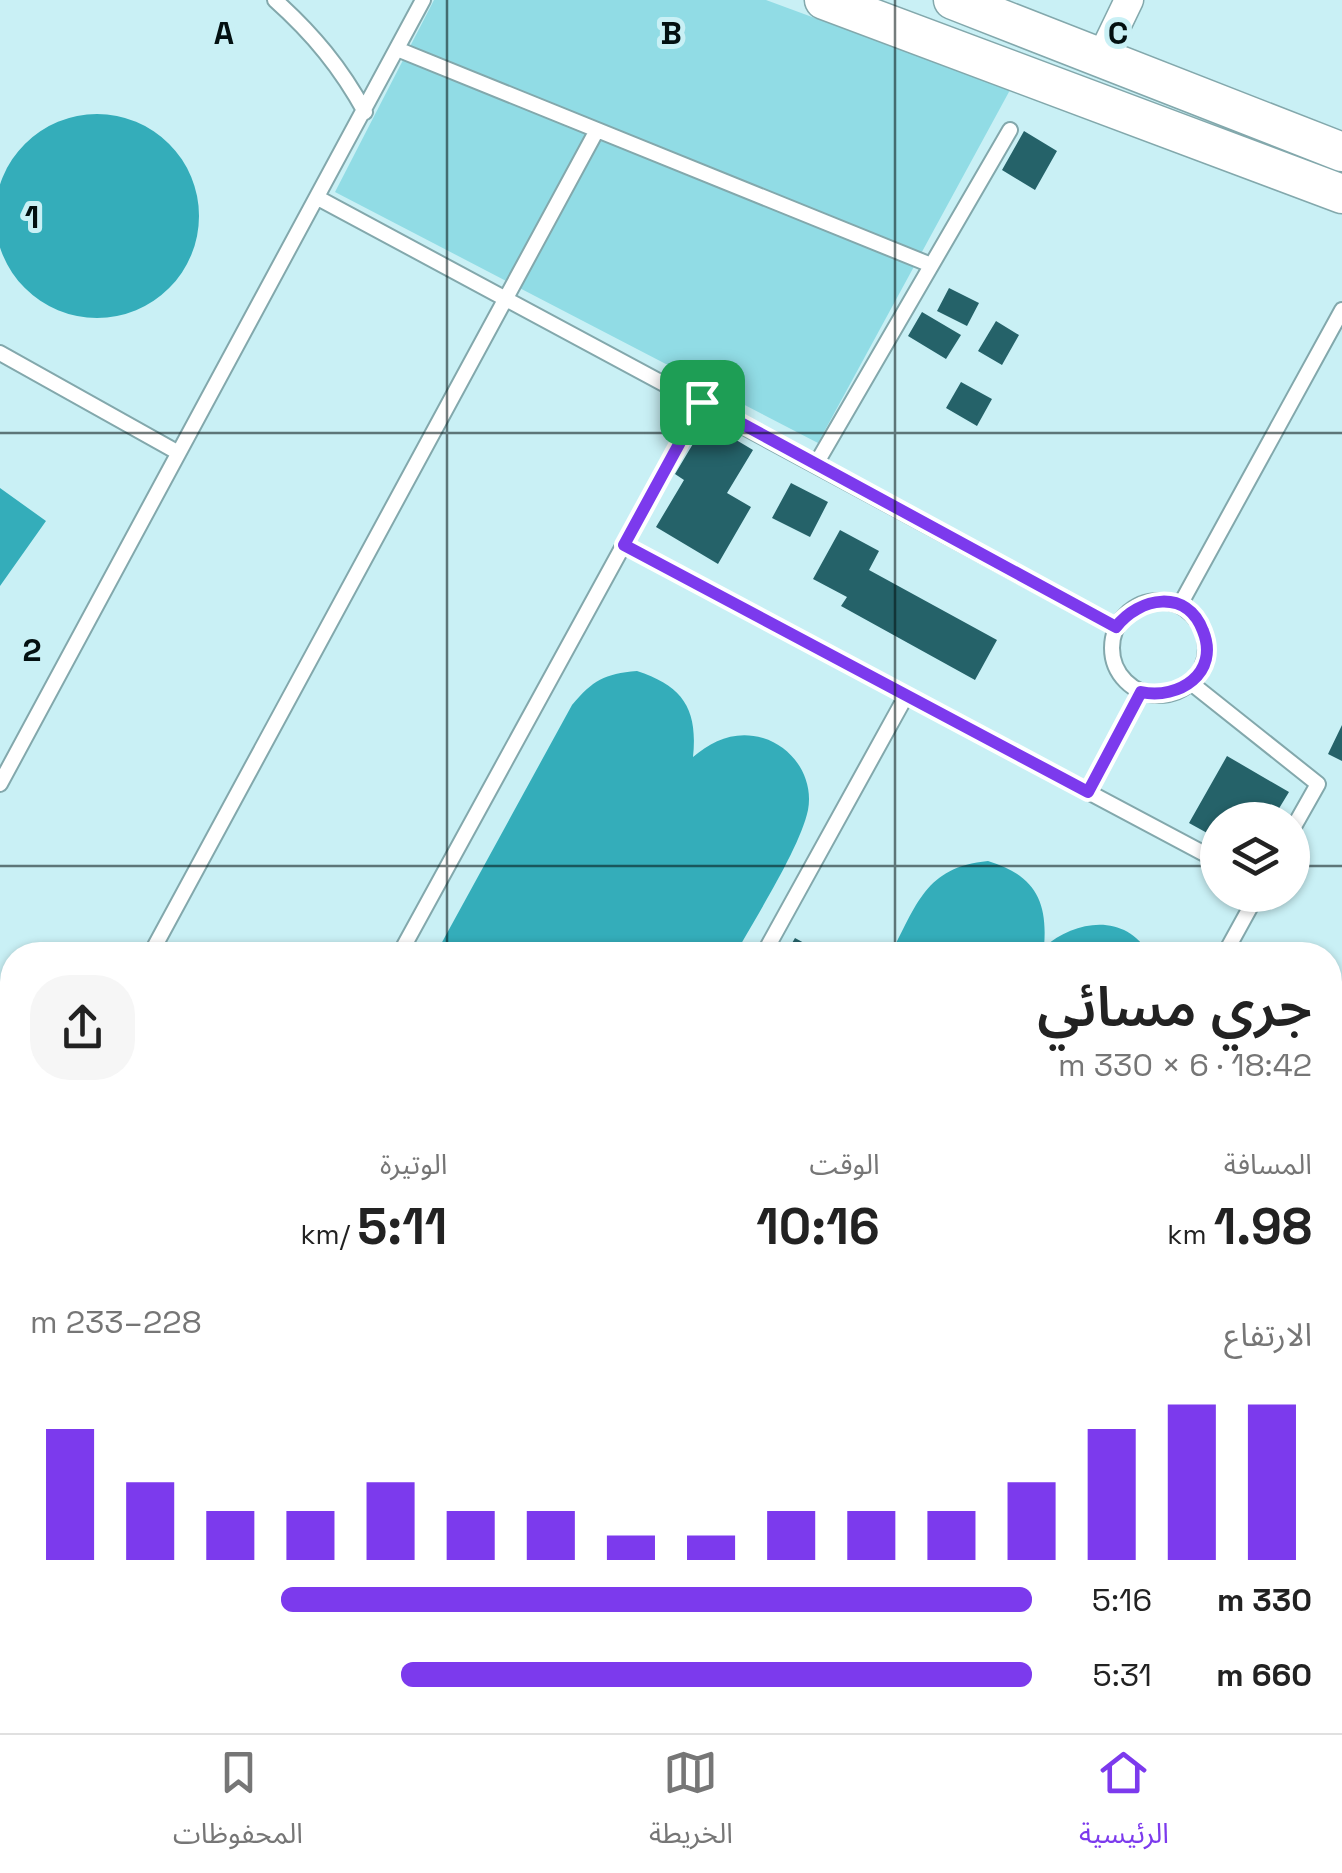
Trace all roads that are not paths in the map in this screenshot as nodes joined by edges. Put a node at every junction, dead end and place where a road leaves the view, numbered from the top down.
1 (275, 0) edge
2 (422, 0) edge
3 (824, 0) edge
4 (953, 0) edge
5 (1129, 0) edge
6 (1003, 8) edge
7 (397, 49) junction
8 (1102, 58) junction
9 (365, 112) junction
10 (597, 130) junction
11 (1010, 130) dead end
12 (1342, 152) edge
13 (1342, 194) edge
14 (318, 198) junction
15 (931, 265) junction
16 (506, 299) junction
17 (1342, 310) edge
18 (0, 353) edge
19 (702, 402) junction
20 (177, 452) junction
21 (816, 464) junction
22 (624, 545) junction
23 (1180, 605) junction
24 (1116, 627) junction
25 (1191, 683) junction
26 (1141, 692) junction
27 (906, 696) junction
28 (0, 784) edge
29 (1088, 792) junction
30 (1308, 802) edge
31 (1200, 851) edge
32 (1248, 912) edge
33 (157, 942) edge
34 (406, 942) edge
35 (770, 942) edge
36 (1231, 942) edge

1 - 9 lane
2 - 7 lane
3 - 13 street
4 - 6 street
5 - 8 street
6 - 8 street
7 - 9 lane
7 - 10 lane
8 - 12 street
9 - 14 lane
10 - 15 lane
10 - 16 lane
11 - 15 lane
14 - 16 lane
14 - 20 lane
15 - 21 lane
16 - 19 lane
16 - 33 lane
17 - 23 lane
18 - 20 lane
19 - 21 lane
19 - 22 lane
20 - 28 lane
21 - 24 lane
22 - 27 lane
22 - 34 lane
23 - 24 lane
23 - 25 lane
24 - 26 lane
25 - 26 lane
25 - 30 lane
26 - 29 lane
27 - 29 lane
27 - 35 lane
29 - 31 lane
32 - 36 lane

